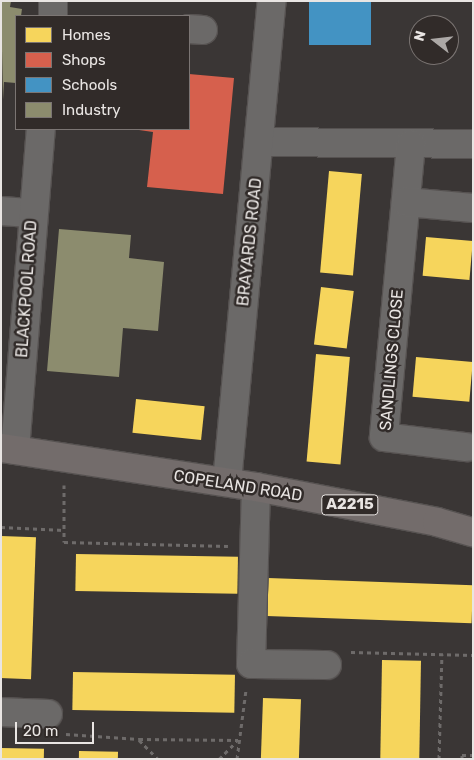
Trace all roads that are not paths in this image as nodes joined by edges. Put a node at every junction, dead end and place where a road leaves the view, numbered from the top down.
1 (53, 1) edge
2 (272, 1) edge
3 (52, 15) edge
4 (41, 130) edge
5 (260, 142) junction
6 (411, 144) junction
7 (473, 144) edge
8 (406, 202) junction
9 (473, 208) edge
10 (1, 211) edge
11 (33, 212) junction
12 (466, 447) dead end
13 (8, 449) edge
14 (227, 482) junction
15 (256, 487) junction
16 (473, 532) edge
17 (328, 665) road end
18 (1, 712) edge
19 (48, 714) road end

1 - 3 street
2 - 5 street, BRAYARDS ROAD
4 - 11 street, BLACKPOOL ROAD
5 - 6 street
5 - 14 street, BRAYARDS ROAD
6 - 7 street
6 - 8 street, SANDLINGS CLOSE
8 - 9 street
8 - 12 street, SANDLINGS CLOSE
10 - 11 street
11 - 13 street, BLACKPOOL ROAD
13 - 14 main road, COPELAND ROAD / A2215
14 - 15 main road, COPELAND ROAD / A2215
15 - 16 main road, COPELAND ROAD / A2215
15 - 17 street
18 - 19 street

